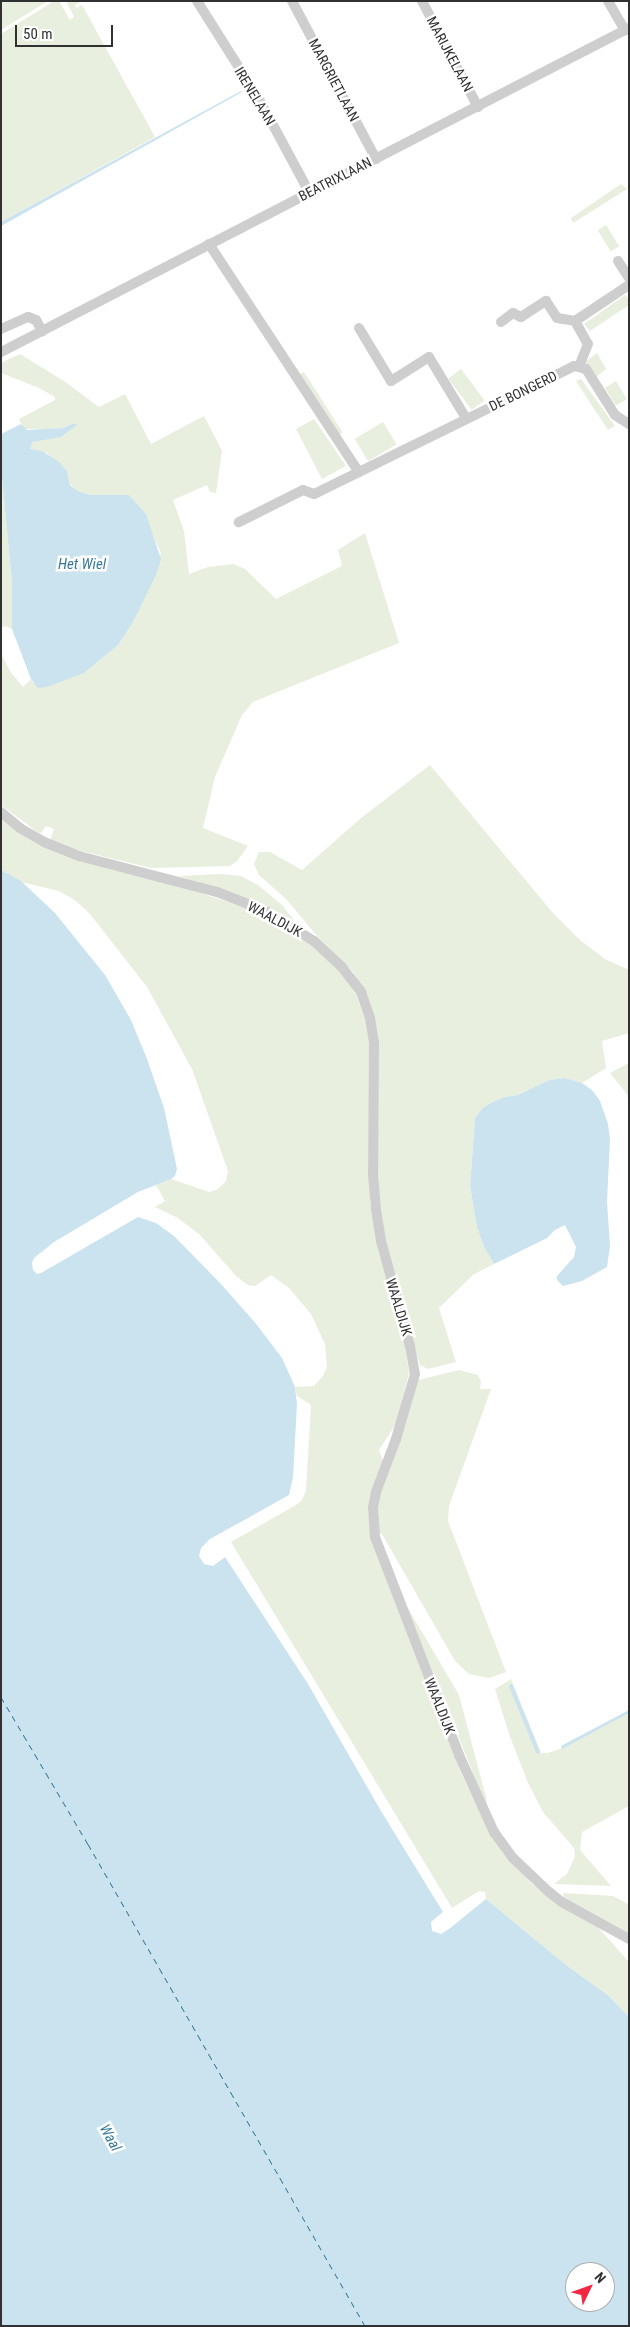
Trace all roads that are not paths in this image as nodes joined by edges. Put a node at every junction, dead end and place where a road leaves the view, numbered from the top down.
1 (197, 1) edge
2 (292, 1) edge
3 (422, 1) edge
4 (608, 1) edge
5 (627, 29) edge
6 (478, 107) junction
7 (376, 158) junction
8 (309, 192) junction
9 (209, 244) junction
10 (618, 261) dead end
11 (629, 278) edge
12 (629, 285) edge
13 (575, 321) junction
14 (501, 322) dead end
15 (359, 328) dead end
16 (1, 329) edge
17 (42, 331) junction
18 (1, 352) edge
19 (579, 366) junction
20 (466, 418) junction
21 (629, 424) edge
22 (359, 472) junction
23 (239, 522) dead end
24 (1, 812) edge
25 (629, 1939) edge

1 - 8 street, IRENELAAN
2 - 7 street, MARGRIETLAAN
3 - 6 street, MARIJKELAAN
4 - 5 street
5 - 6 street, BEATRIXLAAN
6 - 7 street, BEATRIXLAAN
7 - 8 street, BEATRIXLAAN
8 - 9 street, BEATRIXLAAN
9 - 17 street, BEATRIXLAAN
9 - 22 street
10 - 11 street
12 - 13 street
13 - 14 street
13 - 19 street
15 - 20 street
16 - 17 street
17 - 18 street, BEATRIXLAAN
19 - 20 street, DE BONGERD
19 - 21 street
20 - 22 street, DE BONGERD
22 - 23 street
24 - 25 street, WAALDIJK

